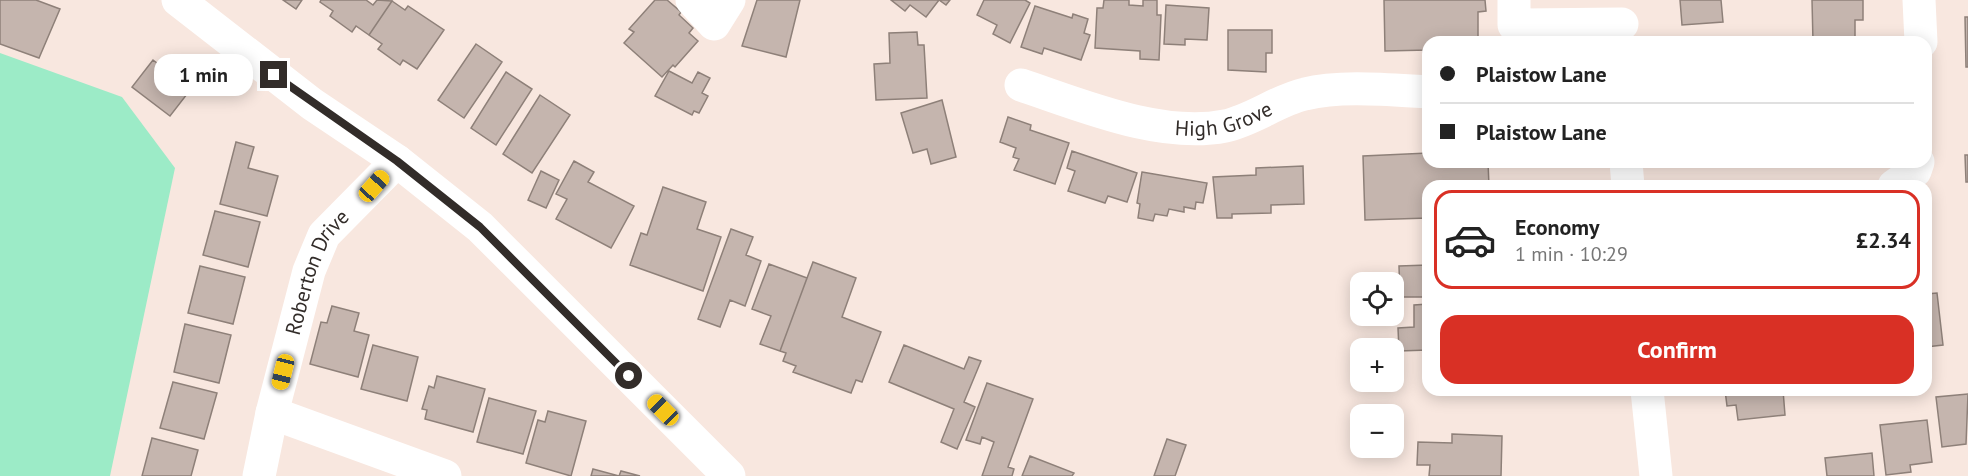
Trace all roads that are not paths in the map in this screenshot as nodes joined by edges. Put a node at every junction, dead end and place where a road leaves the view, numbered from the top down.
1 (178, 0) edge
2 (692, 0) edge
3 (729, 0) edge
4 (1514, 0) edge
5 (1919, 0) edge
6 (1622, 22) edge
7 (1921, 36) edge
8 (1021, 85) dead end
9 (1422, 92) edge
10 (397, 161) junction
11 (1916, 168) edge
12 (1902, 180) edge
13 (1648, 396) edge
14 (272, 413) junction
15 (259, 476) edge
16 (446, 476) edge
17 (729, 476) edge
18 (1656, 476) edge

1 - 10 street
2 - 3 street
4 - 6 street
5 - 7 street
8 - 9 street, High Grove
10 - 14 street, Roberton Drive
10 - 17 street
11 - 12 street
13 - 18 street
14 - 15 street, Roberton Drive
14 - 16 street

